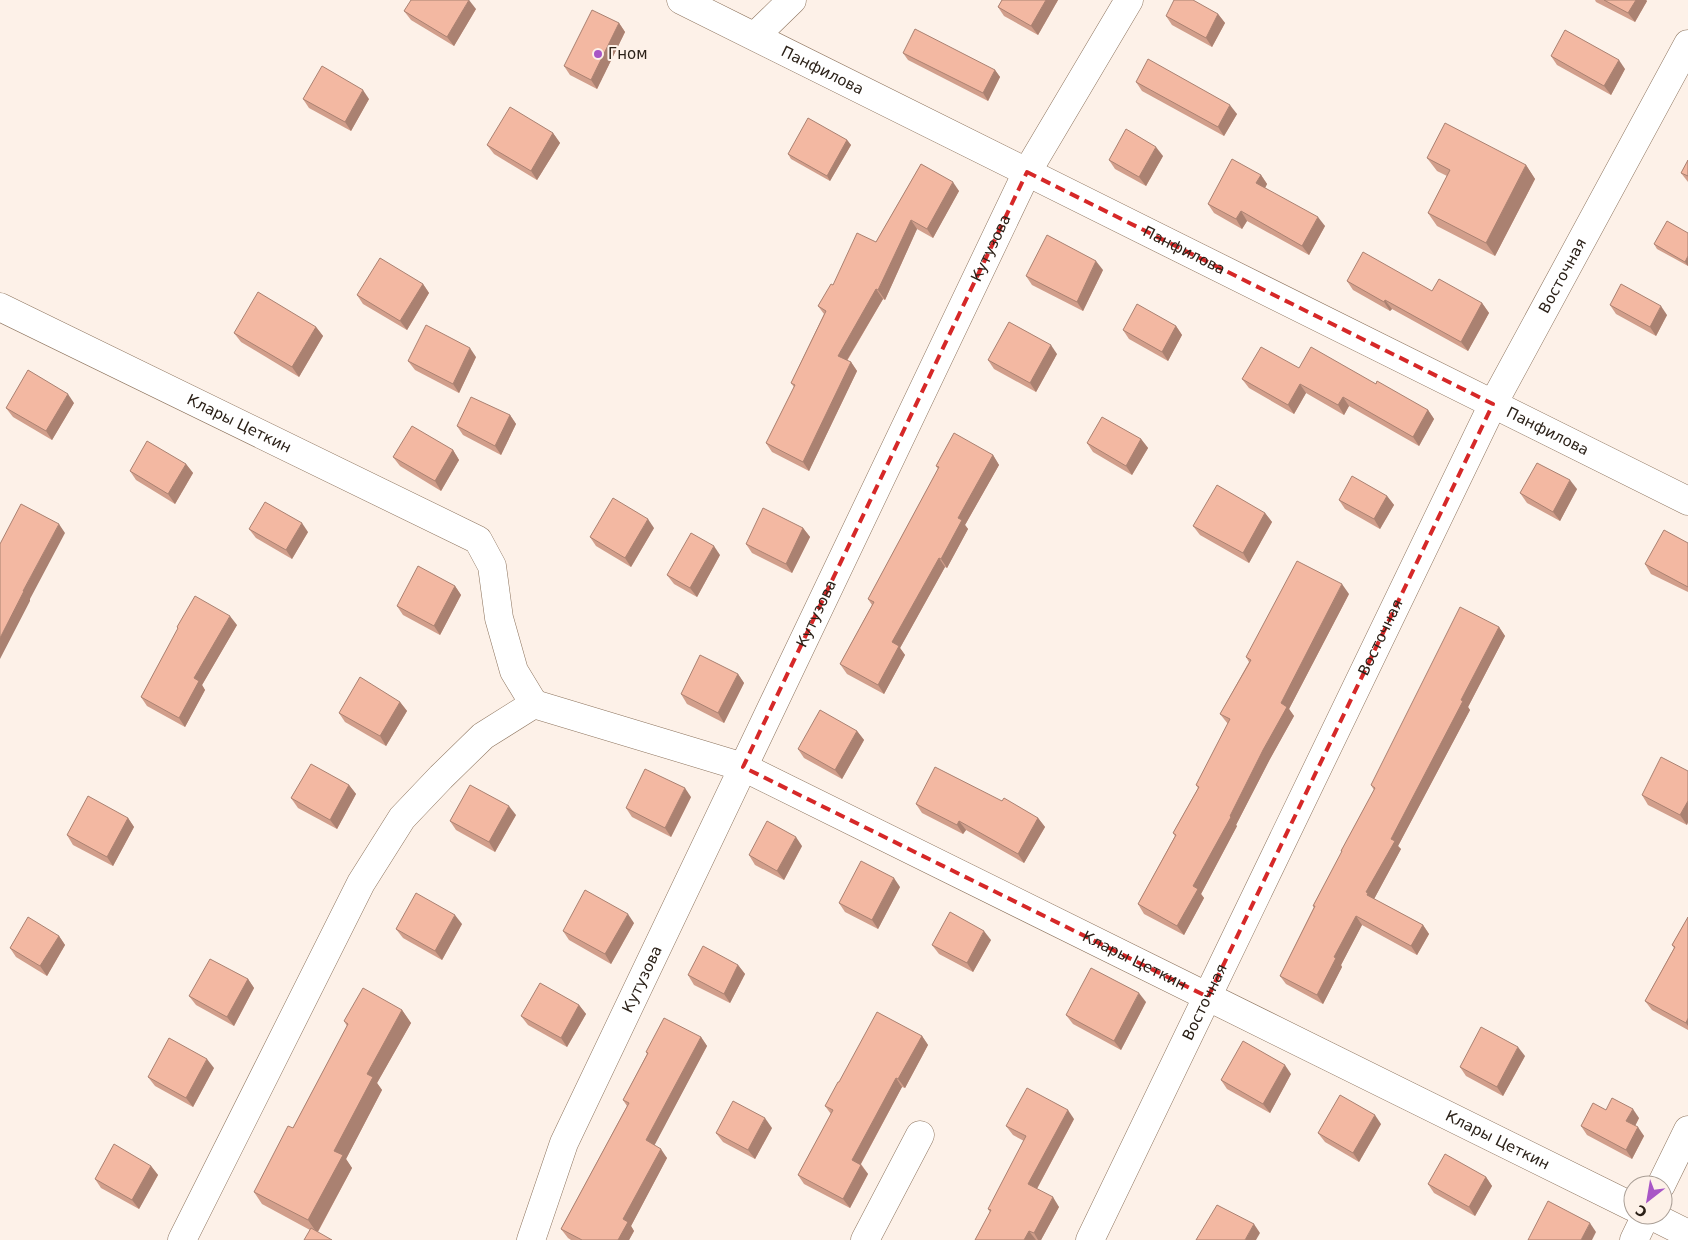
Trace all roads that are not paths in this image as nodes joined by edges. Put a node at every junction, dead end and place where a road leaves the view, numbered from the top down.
1 (682, 0) edge
2 (792, 0) edge
3 (1129, 0) edge
4 (755, 36) junction
5 (1688, 44) edge
6 (1028, 172) junction
7 (0, 307) edge
8 (1493, 404) junction
9 (1688, 501) edge
10 (534, 704) junction
11 (743, 767) junction
12 (1208, 997) junction
13 (1688, 1130) edge
14 (920, 1135) dead end
15 (1666, 1175) edge
16 (1623, 1201) edge
17 (1641, 1225) edge
18 (1670, 1225) edge
19 (1688, 1234) edge
20 (182, 1240) edge
21 (531, 1240) edge
22 (865, 1240) edge
23 (1090, 1240) edge
24 (1634, 1240) edge

1 - 4 street, Панфилова
2 - 4 street
3 - 6 street, Кутузова
4 - 6 street, Панфилова
5 - 8 street, Восточная
6 - 8 street, Панфилова
6 - 11 street, Кутузова
7 - 10 street, Клары Цеткин
8 - 9 street, Панфилова
8 - 12 street, Восточная
10 - 11 street, Клары Цеткин
10 - 20 street
11 - 12 street, Клары Цеткин
11 - 21 street, Кутузова
12 - 16 street, Клары Цеткин
12 - 23 street, Восточная
13 - 15 street
14 - 22 street
17 - 24 street
18 - 19 street

